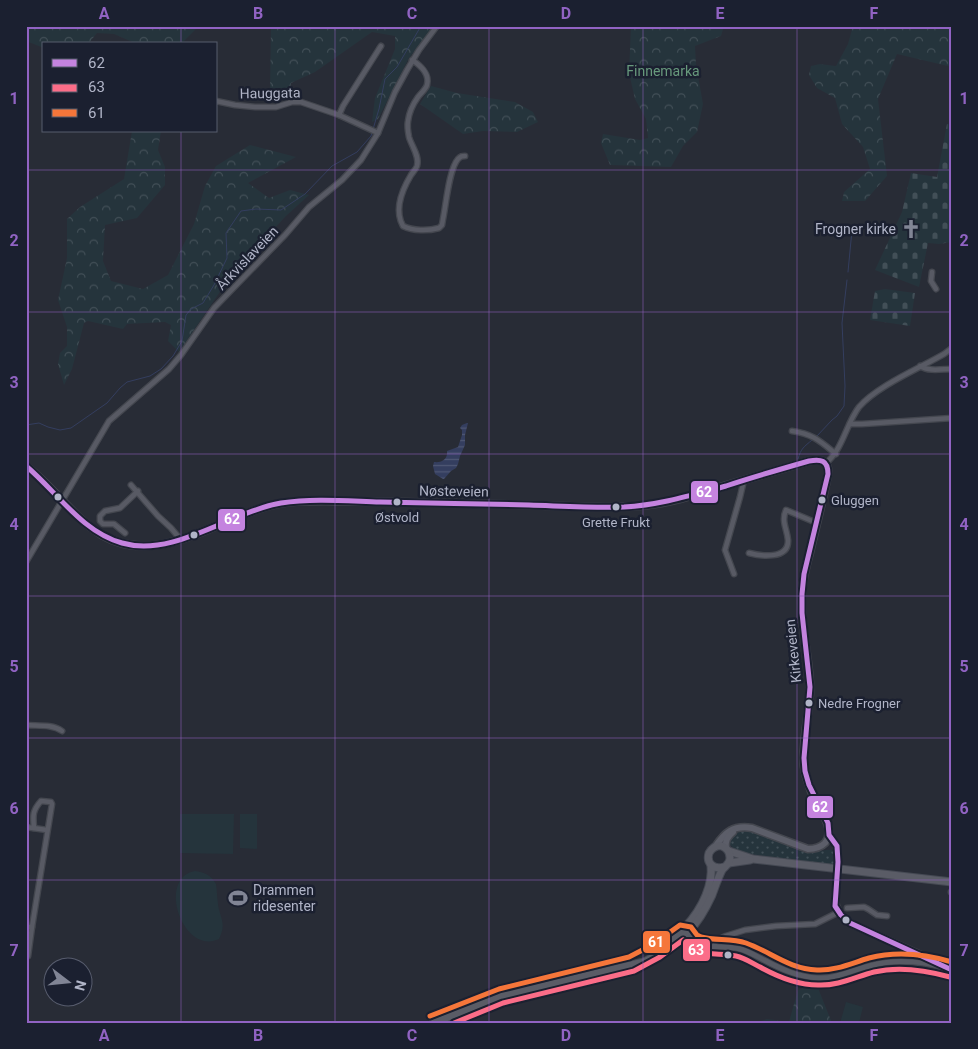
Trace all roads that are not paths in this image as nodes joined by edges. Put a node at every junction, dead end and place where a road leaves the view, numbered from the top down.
1 (437, 26) edge
2 (381, 46) dead end
3 (412, 60) junction
4 (218, 102) edge
5 (339, 115) junction
6 (375, 132) junction
7 (466, 156) dead end
8 (932, 272) dead end
9 (936, 289) dead end
10 (952, 348) edge
11 (920, 366) junction
12 (952, 369) edge
13 (952, 418) edge
14 (850, 424) junction
15 (792, 431) dead end
16 (836, 454) junction
17 (824, 462) junction
18 (26, 466) edge
19 (744, 480) junction
20 (131, 485) dead end
21 (138, 491) junction
22 (63, 500) junction
23 (817, 523) junction
24 (126, 533) dead end
25 (181, 540) junction
26 (749, 553) dead end
27 (26, 562) edge
28 (734, 574) dead end
29 (26, 725) edge
30 (62, 731) dead end
31 (26, 828) edge
32 (34, 828) junction
33 (738, 828) junction
34 (47, 830) junction
35 (829, 835) junction
36 (825, 843) junction
37 (715, 847) junction
38 (727, 850) junction
39 (837, 850) junction
40 (753, 859) junction
41 (711, 865) junction
42 (726, 865) junction
43 (952, 882) edge
44 (847, 908) dead end
45 (839, 912) junction
46 (887, 916) dead end
47 (26, 927) edge
48 (32, 927) junction
49 (683, 935) junction
50 (715, 946) junction
51 (28, 956) dead end
52 (945, 968) junction
53 (952, 970) edge
54 (434, 1023) edge

1 - 3 street, Årkvislaveien
2 - 5 street
3 - 6 street, Årkvislaveien
3 - 7 street
4 - 5 street, Hauggata
5 - 6 street, Hauggata
6 - 22 street, Årkvislaveien
8 - 9 street
10 - 11 street
11 - 12 street
11 - 14 street
13 - 14 street
14 - 16 street
15 - 16 street
16 - 17 street
17 - 19 main road, Nøsteveien
17 - 23 main road, Kirkeveien
18 - 22 main road, Nøsteveien
19 - 25 main road, Nøsteveien
19 - 28 street
20 - 21 street
21 - 24 street
21 - 25 street
22 - 25 main road, Nøsteveien
22 - 27 street, Årkvislaveien
23 - 26 street
23 - 35 main road, Kirkeveien
29 - 30 street
31 - 32 street
32 - 34 street
32 - 34 street
33 - 36 main road
33 - 37 main road
33 - 38 main road
34 - 48 street
35 - 36 main road
35 - 39 street, Kirkeveien
36 - 39 street
37 - 38 main road
37 - 41 main road
38 - 40 main road
38 - 42 main road
39 - 45 street, Kirkeveien, bridge
40 - 42 main road
40 - 43 main road
41 - 42 main road
41 - 49 main road
42 - 49 main road
44 - 46 street
45 - 50 street
45 - 52 street
47 - 48 street
48 - 51 street
49 - 50 street
49 - 54 main road
50 - 52 street
52 - 53 street

